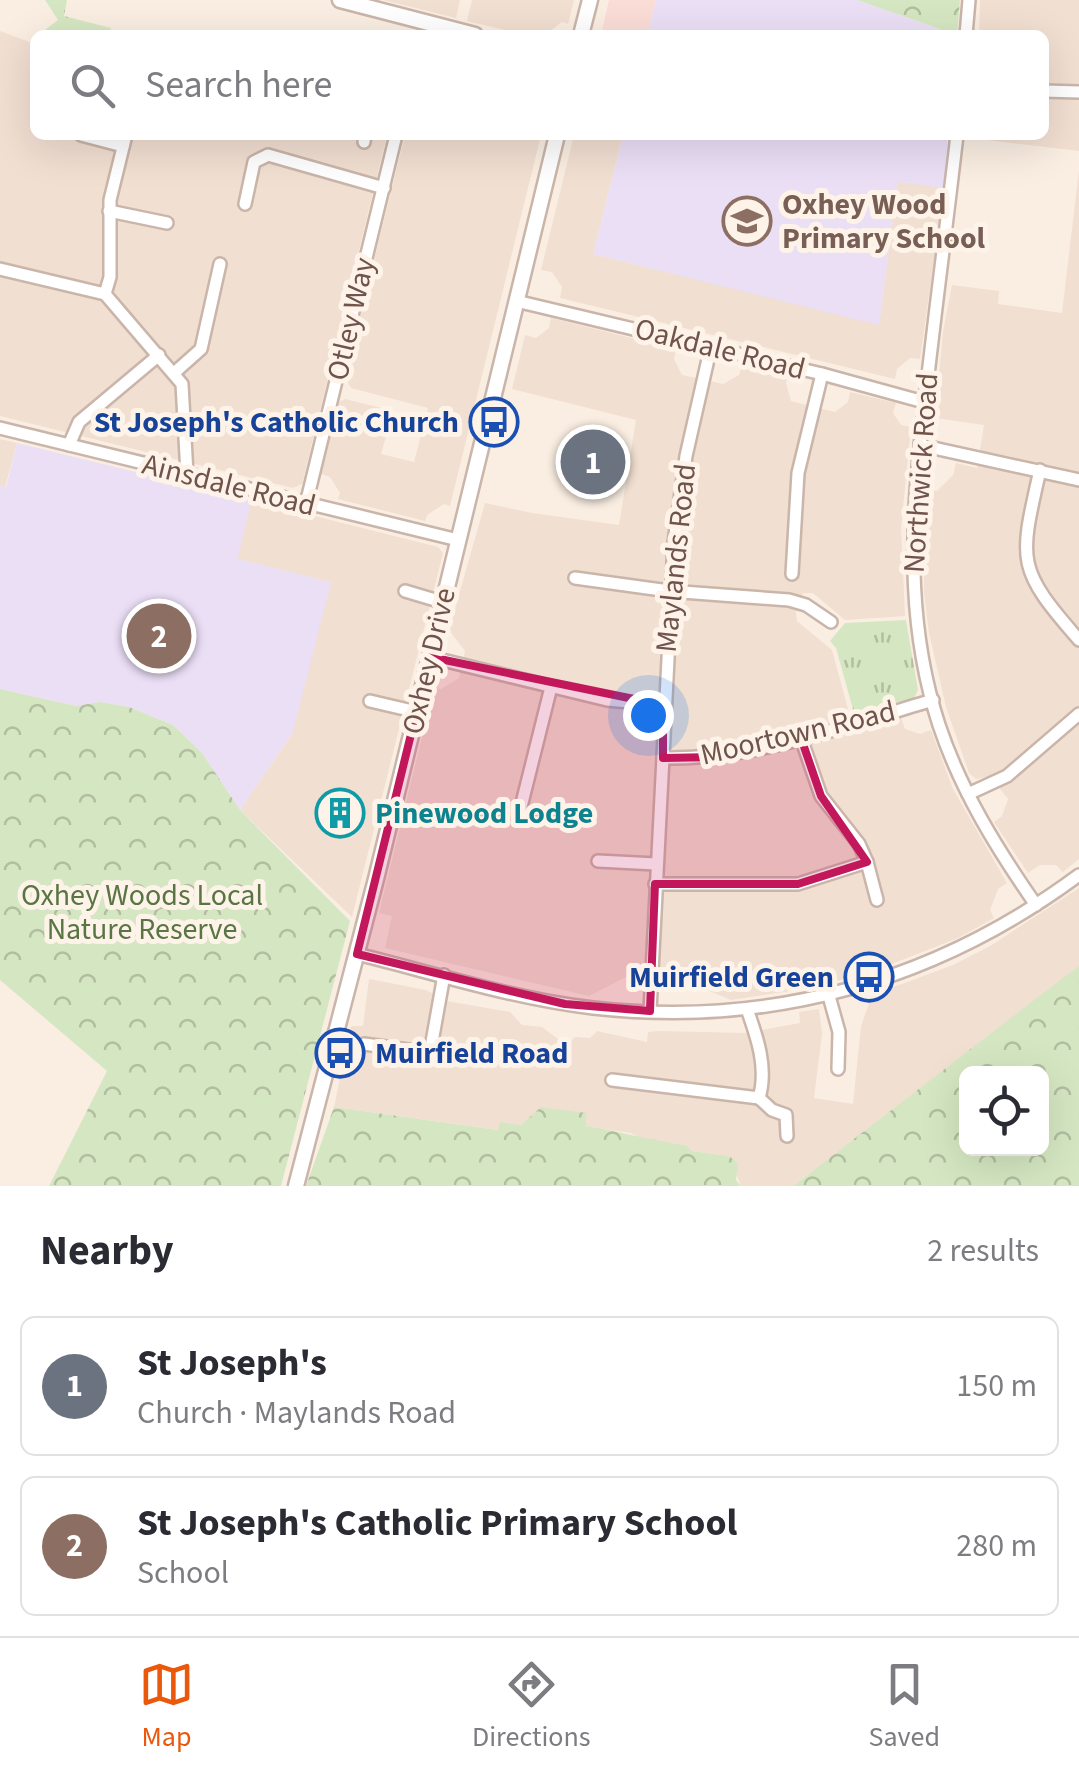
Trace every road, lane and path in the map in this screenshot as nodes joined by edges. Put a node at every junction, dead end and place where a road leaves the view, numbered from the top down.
1 (340, 0) edge
2 (590, 0) edge
3 (969, 0) edge
4 (422, 28) edge
5 (583, 30) edge
6 (966, 30) edge
7 (1049, 91) edge
8 (1079, 92) edge
9 (395, 140) edge
10 (555, 140) edge
11 (956, 140) edge
12 (124, 141) edge
13 (384, 188) junction
14 (246, 204) dead end
15 (110, 211) junction
16 (167, 223) dead end
17 (220, 264) dead end
18 (0, 270) edge
19 (105, 294) junction
20 (516, 301) junction
21 (711, 346) junction
22 (158, 355) junction
23 (174, 373) junction
24 (822, 374) junction
25 (924, 402) junction
26 (0, 428) edge
27 (69, 445) junction
28 (920, 445) junction
29 (1040, 470) junction
30 (187, 474) junction
31 (1079, 480) edge
32 (306, 504) junction
33 (458, 540) junction
34 (792, 574) dead end
35 (575, 578) dead end
36 (405, 591) dead end
37 (669, 591) junction
38 (442, 602) junction
39 (831, 622) dead end
40 (1079, 640) edge
41 (430, 657) junction
42 (551, 687) junction
43 (932, 700) junction
44 (370, 701) dead end
45 (663, 705) junction
46 (417, 712) junction
47 (1079, 714) edge
48 (801, 738) junction
49 (662, 758) junction
50 (968, 794) junction
51 (518, 820) dead end
52 (598, 861) dead end
53 (867, 862) junction
54 (656, 864) junction
55 (1079, 875) edge
56 (655, 884) junction
57 (877, 900) dead end
58 (1036, 906) junction
59 (356, 954) junction
60 (444, 975) junction
61 (829, 996) junction
62 (748, 1009) junction
63 (650, 1011) junction
64 (364, 1044) dead end
65 (838, 1069) dead end
66 (612, 1080) dead end
67 (759, 1098) junction
68 (787, 1136) dead end
69 (296, 1186) edge

1 - 4 street
2 - 5 street
3 - 6 street
7 - 8 street
9 - 13 street, Otley Way
10 - 20 street, Oxhey Drive
11 - 25 street, Northwick Road
12 - 15 street
13 - 14 street
13 - 32 street, Otley Way
15 - 16 street
15 - 19 street
17 - 23 street
18 - 19 street
19 - 22 street
20 - 21 street, Oakdale Road
20 - 33 street, Oxhey Drive
21 - 24 street, Oakdale Road
21 - 37 street, Maylands Road
22 - 23 street
22 - 27 street
23 - 30 street
24 - 25 street, Oakdale Road
24 - 34 street
25 - 28 street, Northwick Road
26 - 27 street, Ainsdale Road
27 - 30 street, Ainsdale Road
28 - 29 street
28 - 43 street, Northwick Road
29 - 31 street
29 - 40 street
30 - 32 street, Ainsdale Road
32 - 33 street, Ainsdale Road
33 - 38 street, Oxhey Drive
35 - 37 street
36 - 38 street
37 - 39 street
37 - 45 street, Maylands Road
38 - 41 street, Oxhey Drive
41 - 42 street
41 - 46 street, Oxhey Drive
42 - 45 street
42 - 51 street
43 - 48 street, Moortown Road
43 - 50 street, Northwick Road
44 - 46 street
45 - 49 street, Maylands Road
46 - 59 street, Oxhey Drive
47 - 50 street
48 - 49 street, Moortown Road
48 - 53 street
49 - 54 street, Maylands Road
50 - 58 street, Northwick Road
52 - 54 street
53 - 56 street
53 - 57 street
54 - 56 street, Maylands Road
55 - 58 street
56 - 63 street, Maylands Road
58 - 61 street
59 - 60 street
59 - 69 street, Oxhey Drive
60 - 63 street
60 - 64 street
61 - 62 street
61 - 65 street
62 - 63 street
62 - 67 street
66 - 67 street
67 - 68 street

